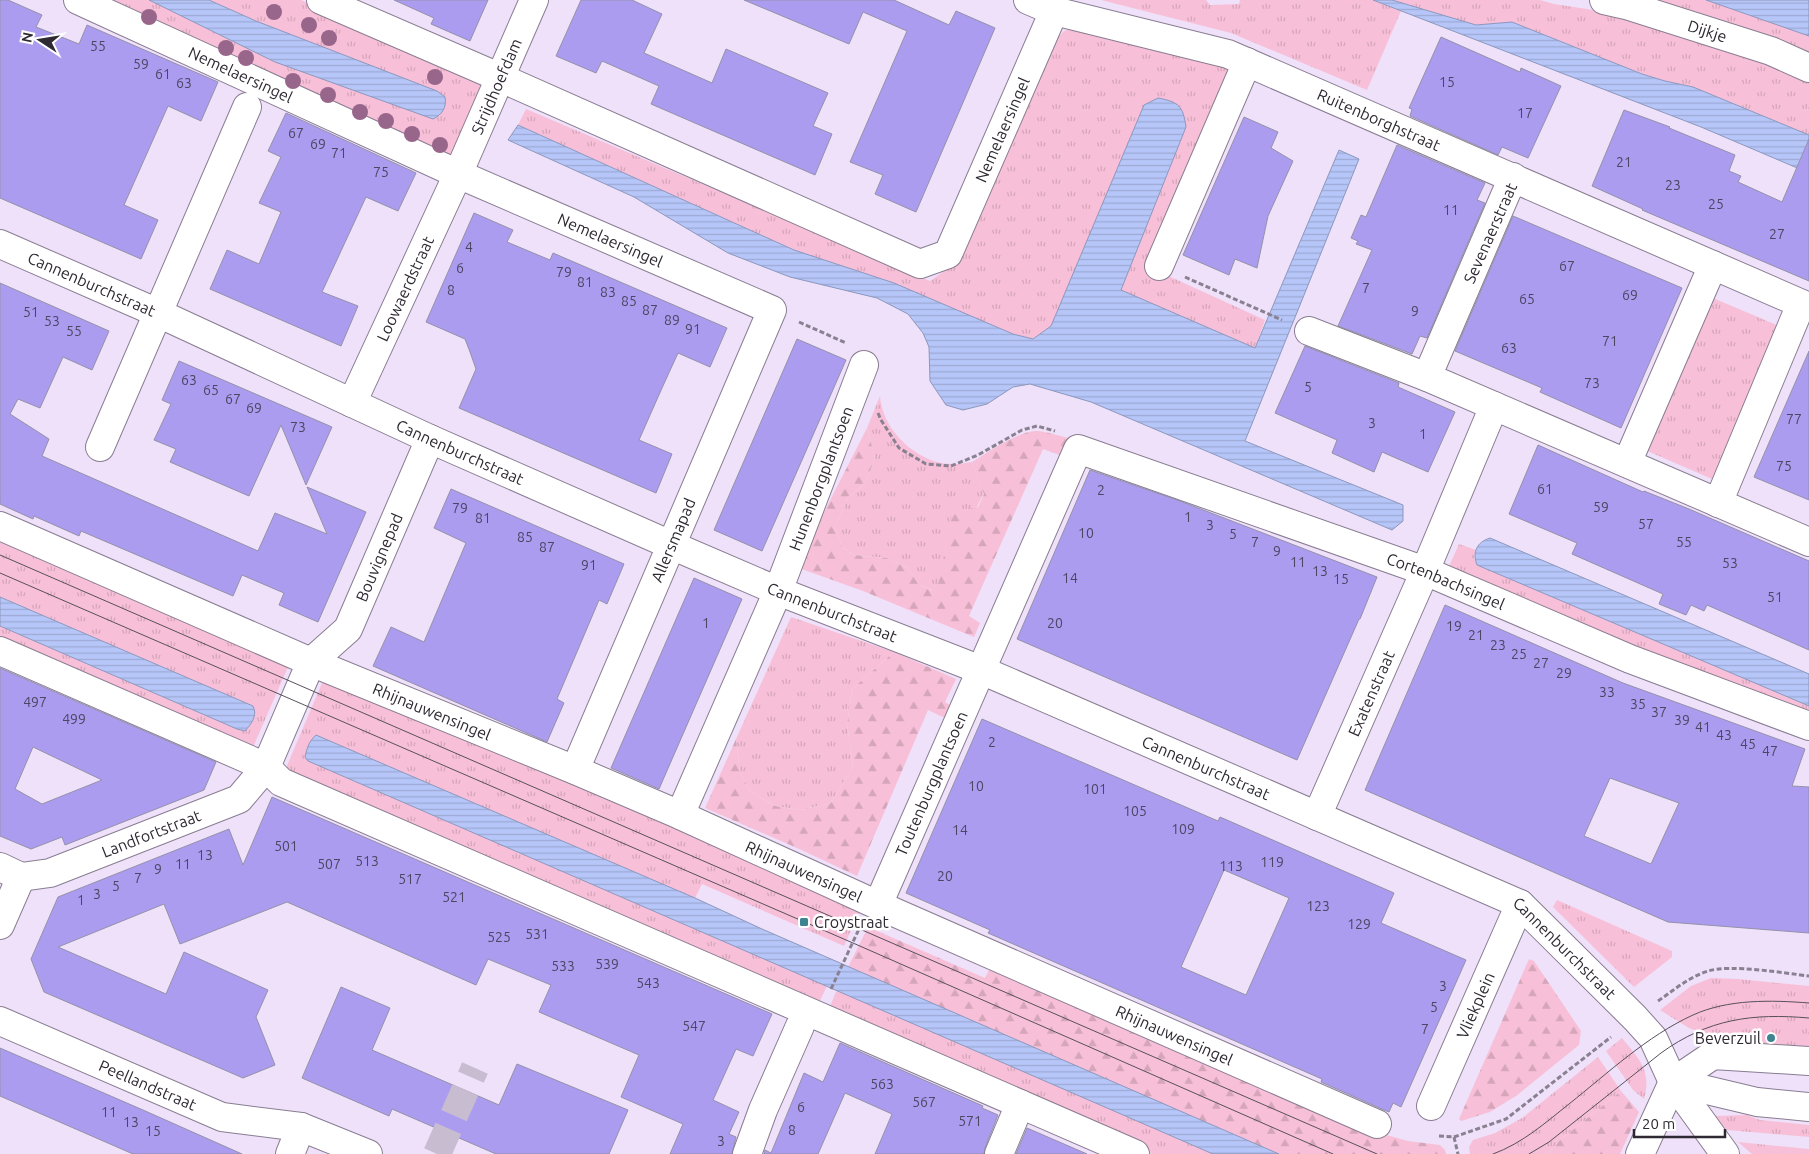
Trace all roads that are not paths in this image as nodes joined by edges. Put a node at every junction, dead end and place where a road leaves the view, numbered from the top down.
1 (78, 0) edge
2 (321, 0) edge
3 (534, 0) edge
4 (1028, 0) edge
5 (1604, 0) edge
6 (1054, 11) junction
7 (1247, 62) junction
8 (1809, 68) edge
9 (501, 78) junction
10 (248, 107) dead end
11 (458, 174) junction
12 (1513, 177) junction
13 (0, 244) edge
14 (1713, 265) junction
15 (1159, 266) road end
16 (1805, 306) edge
17 (772, 310) joint
18 (158, 313) junction
19 (1309, 331) road end
20 (864, 365) road end
21 (1427, 377) junction
22 (352, 403) junction
23 (1494, 406) junction
24 (430, 438) junction
25 (100, 447) dead end
26 (1627, 463) junction
27 (1718, 503) junction
28 (0, 526) edge
29 (1809, 542) edge
30 (671, 545) junction
31 (1425, 571) junction
32 (778, 591) junction
33 (0, 651) edge
34 (311, 662) junction
35 (981, 670) junction
36 (1809, 726) edge
37 (266, 767) junction
38 (575, 770) junction
39 (680, 815) junction
40 (1318, 816) junction
41 (11, 872) edge
42 (881, 898) dead end
43 (1520, 904) junction
44 (0, 925) edge
45 (0, 1021) edge
46 (800, 1026) dead end
47 (1809, 1061) edge
48 (1673, 1082) junction
49 (1020, 1104) junction
50 (1431, 1106) dead end
51 (1809, 1107) edge
52 (1377, 1124) dead end
53 (301, 1127) junction
54 (290, 1154) edge
55 (368, 1154) edge
56 (747, 1154) edge
57 (999, 1154) edge
58 (1135, 1154) edge
59 (1640, 1154) edge
60 (1725, 1154) edge

1 - 11 street, Nemelaersingel
2 - 9 street, Nemelaersingel
3 - 9 street, Strijdhoefdam
4 - 6 street, Ruitenborghstraat
5 - 8 street, Dijkje
6 - 7 street, Ruitenborghstraat
6 - 9 street, Nemelaersingel
7 - 12 street, Ruitenborghstraat
7 - 15 street
9 - 11 street, Strijdhoefdam
10 - 18 street
11 - 17 street, Nemelaersingel
11 - 22 street, Loowaerdstraat
12 - 14 street, Sevenaerstraat
12 - 21 street, Sevenaerstraat
13 - 18 street, Cannenburchstraat
14 - 16 street, Sevenaerstraat
14 - 26 street
16 - 27 street, Sevenaerstraat
17 - 30 street, Allersmapad
18 - 22 street, Cannenburchstraat
18 - 25 street
19 - 21 street
20 - 32 street, Hunenborgplantsoen
21 - 23 street
22 - 24 street, Cannenburchstraat
23 - 26 street
23 - 31 street
24 - 30 street, Cannenburchstraat
24 - 34 street, Bouvignepad
26 - 27 street
27 - 29 street
28 - 34 street, Rhijnauwensingel
30 - 32 street, Cannenburchstraat
30 - 38 street, Allersmapad
31 - 35 street, Cortenbachsingel
31 - 36 street, Cortenbachsingel
31 - 40 street, Exatenstraat
32 - 35 street, Cannenburchstraat
32 - 39 street
33 - 37 street
34 - 37 street
34 - 38 street, Rhijnauwensingel
35 - 40 street, Cannenburchstraat
35 - 42 street, Toutenburgplantsoen
37 - 41 street, Landfortstraat
37 - 49 street
38 - 39 street, Rhijnauwensingel
39 - 52 street, Rhijnauwensingel
40 - 43 street, Cannenburchstraat
41 - 44 street
43 - 48 street, Cannenburchstraat
43 - 50 street, Vliekplein
45 - 53 street, Peellandstraat
46 - 56 street
47 - 48 street
48 - 51 street
48 - 59 street
48 - 60 street, Cannenburchstraat
49 - 57 street
49 - 58 street
53 - 54 street
53 - 55 street, Peellandstraat

